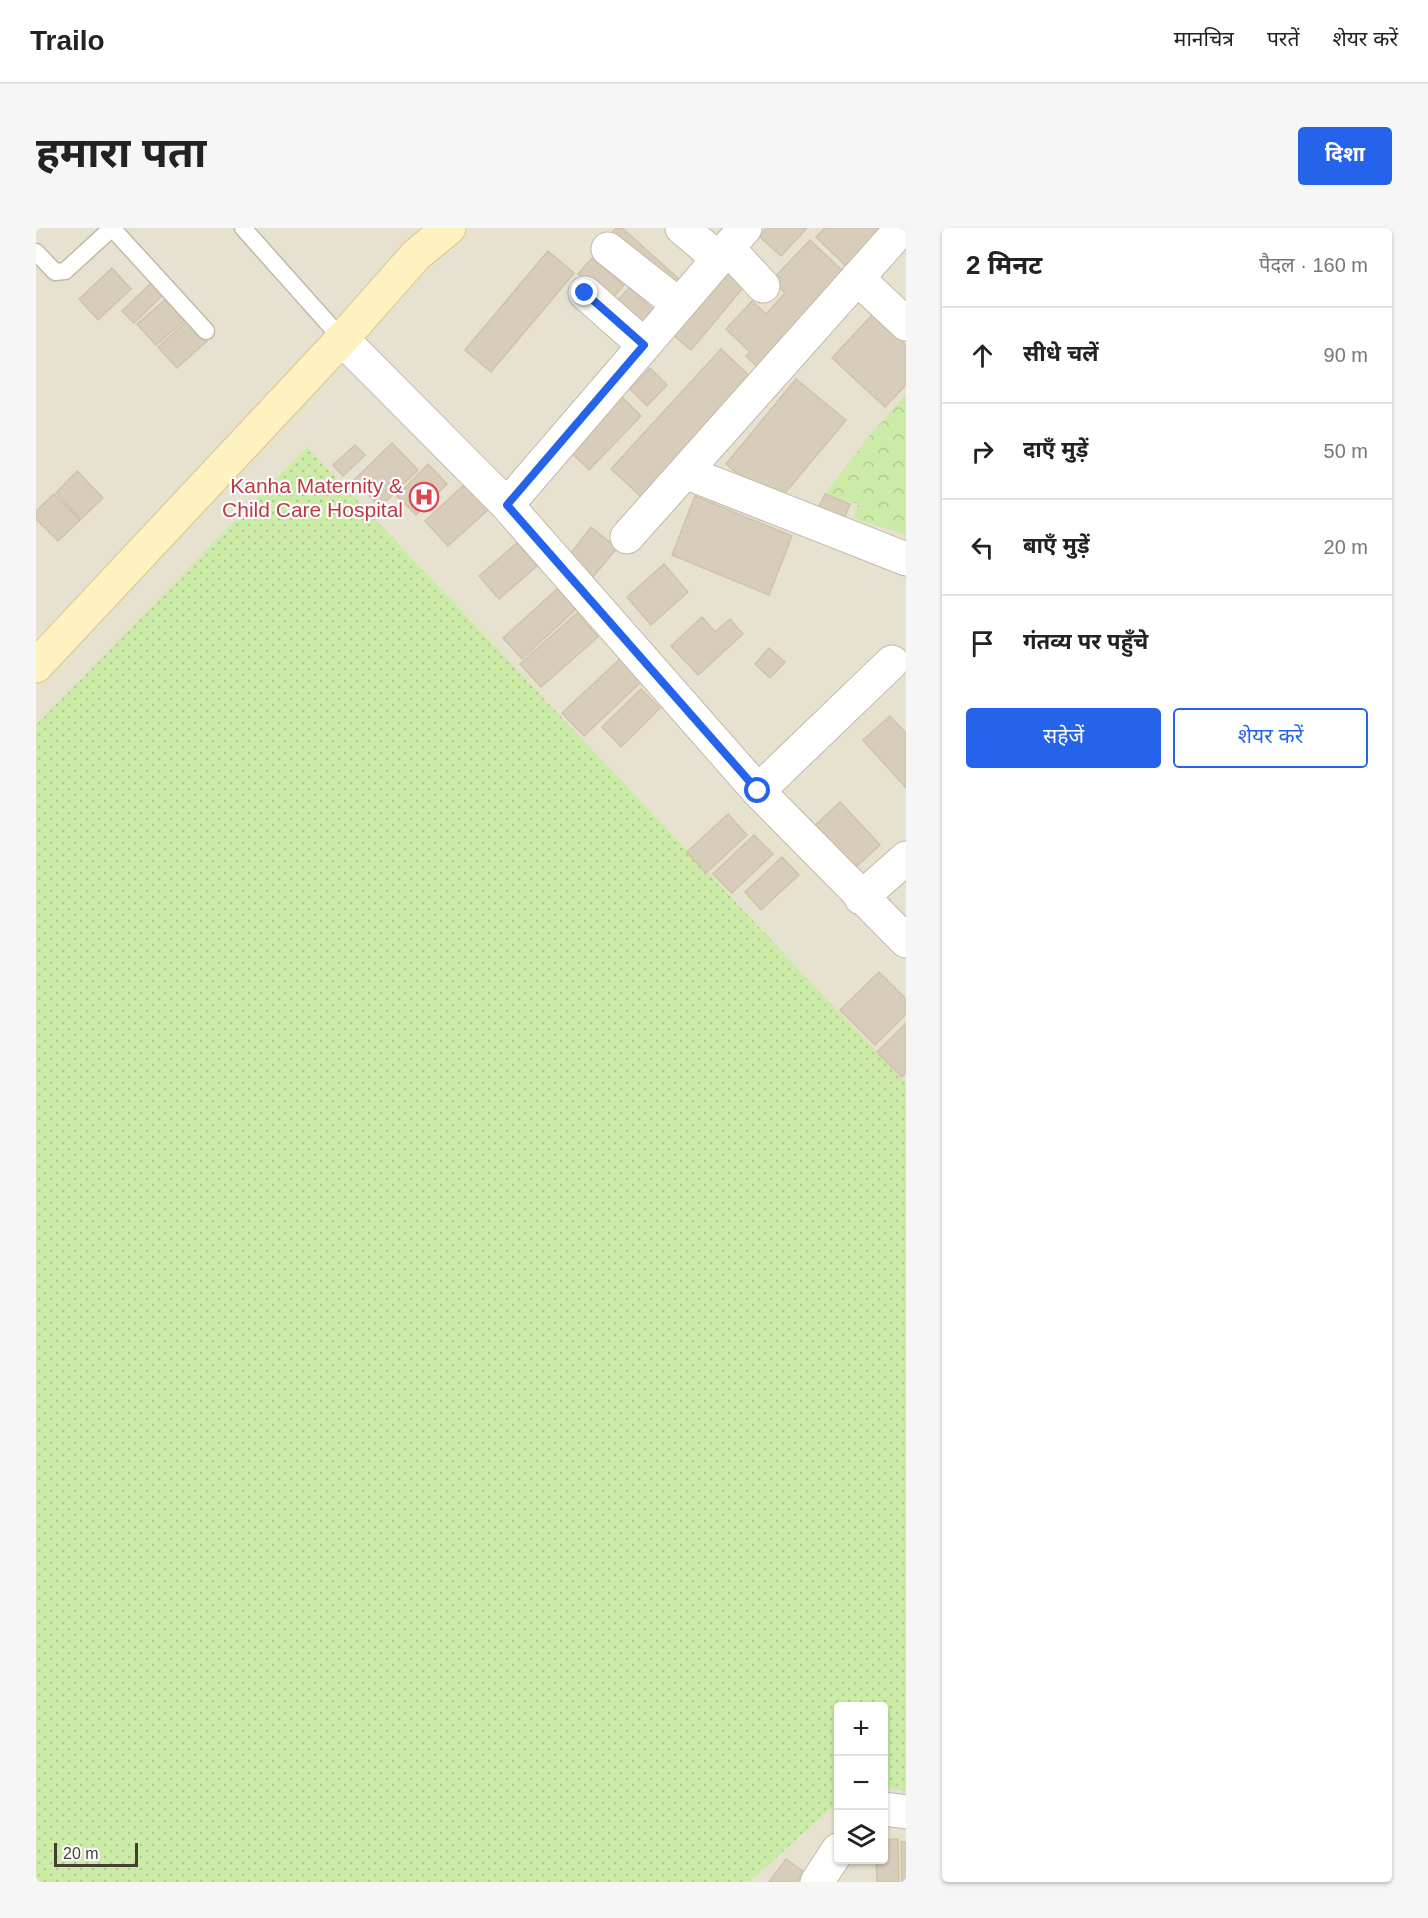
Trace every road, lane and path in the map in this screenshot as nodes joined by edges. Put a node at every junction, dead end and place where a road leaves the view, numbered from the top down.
1 (243, 228) edge
2 (449, 228) edge
3 (682, 228) edge
4 (902, 228) edge
5 (421, 242) edge
6 (731, 245) edge
7 (608, 249) dead end
8 (36, 252) edge
9 (857, 278) junction
10 (763, 286) dead end
11 (585, 293) dead end
12 (679, 305) junction
13 (906, 324) edge
14 (206, 331) dead end
15 (342, 339) junction
16 (644, 345) junction
17 (685, 472) junction
18 (507, 505) junction
19 (627, 537) dead end
20 (906, 559) edge
21 (892, 662) dead end
22 (36, 666) edge
23 (758, 791) junction
24 (906, 858) edge
25 (861, 898) junction
26 (906, 941) edge
27 (888, 1810) edge
28 (906, 1812) edge
29 (834, 1856) edge
30 (817, 1882) edge

1 - 15 lane
2 - 5 street
3 - 6 street
4 - 9 street
5 - 15 street
6 - 10 street
6 - 12 street
7 - 12 street
8 - 14 lane
9 - 13 street
9 - 17 street
11 - 16 street
12 - 16 street
15 - 18 street
15 - 22 street
16 - 18 street
17 - 19 street
17 - 20 street
18 - 23 street
21 - 23 street
23 - 25 street
24 - 25 street
25 - 26 street
27 - 28 street
29 - 30 street

